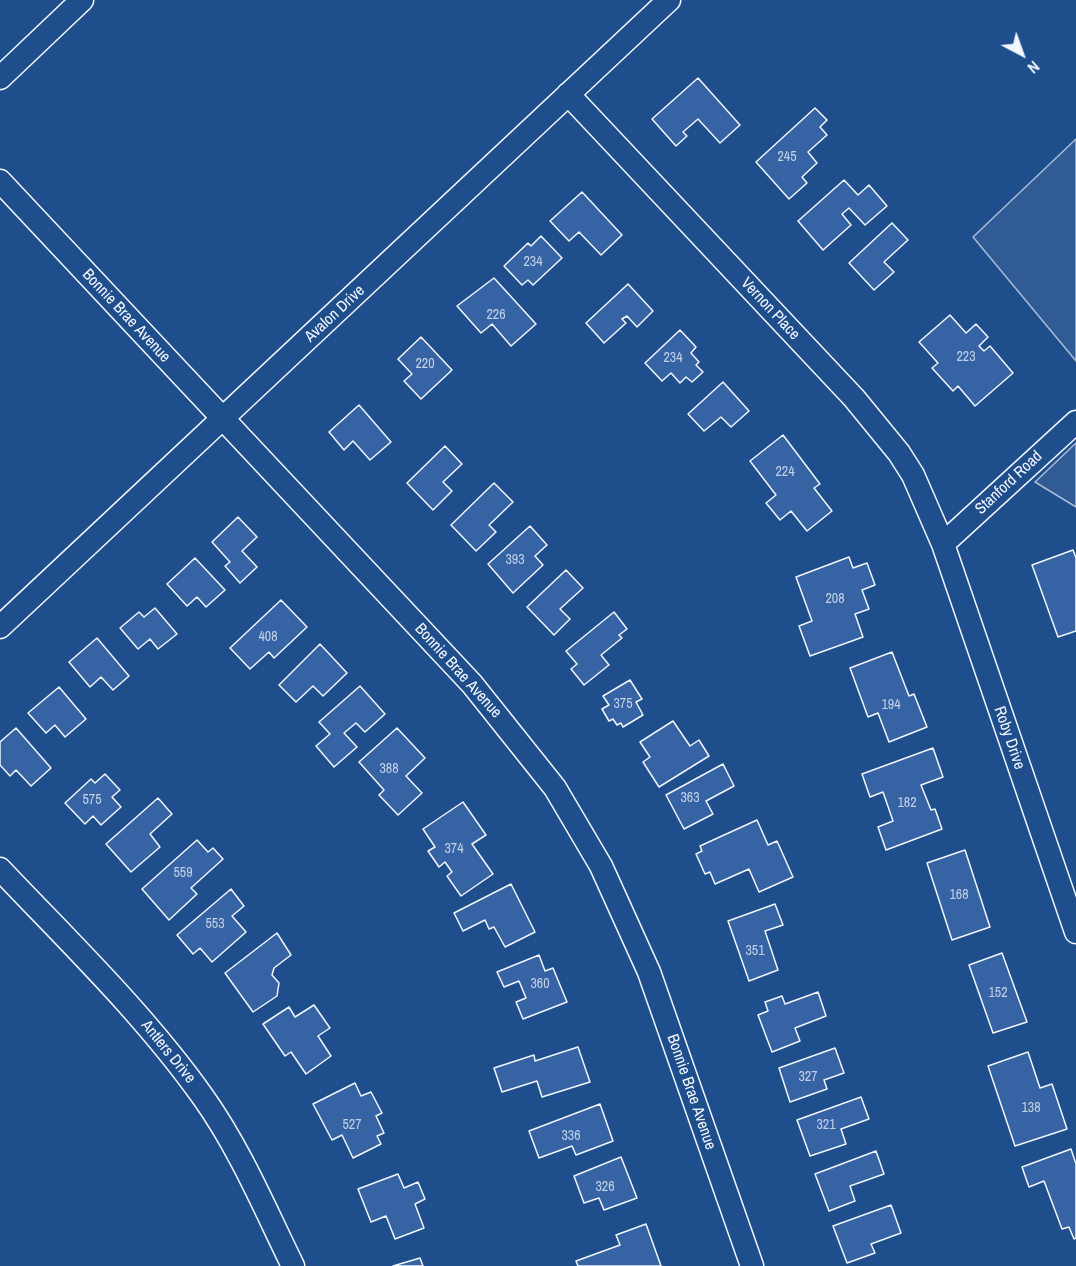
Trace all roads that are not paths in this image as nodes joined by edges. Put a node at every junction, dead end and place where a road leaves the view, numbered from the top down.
1 (82, 0) edge
2 (669, 0) edge
3 (0, 78) edge
4 (568, 94) junction
5 (0, 181) edge
6 (223, 419) junction
7 (1076, 422) edge
8 (943, 544) junction
9 (0, 627) edge
10 (0, 869) edge
11 (1076, 932) edge
12 (293, 1266) edge
13 (752, 1266) edge

1 - 3 street
2 - 4 street, Avalon Drive
4 - 6 street, Avalon Drive
4 - 8 street, Vernon Place
5 - 6 street, Bonnie Brae Avenue
6 - 9 street, Avalon Drive
6 - 13 street, Bonnie Brae Avenue
7 - 8 street, Stanford Road
8 - 11 street, Roby Drive
10 - 12 street, Antlers Drive

